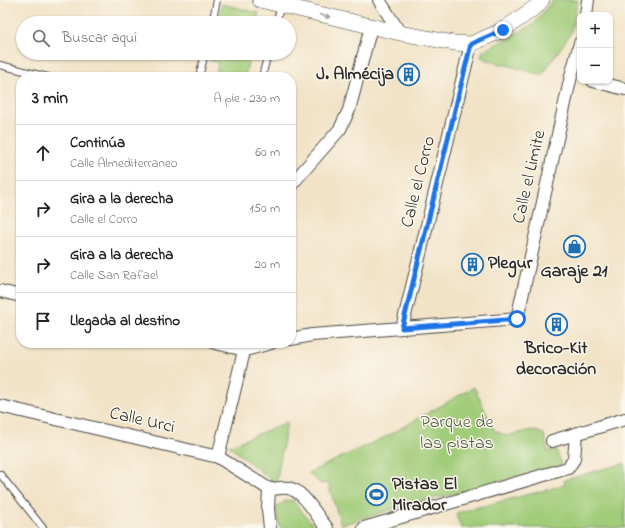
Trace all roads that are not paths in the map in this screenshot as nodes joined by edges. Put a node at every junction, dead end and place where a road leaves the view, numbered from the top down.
1 (217, 0) edge
2 (260, 0) edge
3 (379, 0) edge
4 (542, 0) edge
5 (588, 0) edge
6 (280, 5) junction
7 (586, 12) edge
8 (214, 16) edge
9 (278, 16) edge
10 (371, 27) junction
11 (400, 34) junction
12 (471, 44) junction
13 (579, 48) edge
14 (203, 60) edge
15 (266, 60) edge
16 (0, 65) edge
17 (28, 72) edge
18 (200, 72) edge
19 (263, 72) edge
20 (576, 77) edge
21 (605, 84) edge
22 (625, 89) edge
23 (296, 179) edge
24 (0, 291) edge
25 (16, 295) edge
26 (402, 328) junction
27 (296, 338) edge
28 (245, 348) edge
29 (0, 406) edge
30 (625, 419) edge
31 (576, 434) junction
32 (552, 441) dead end
33 (218, 457) junction
34 (0, 474) edge
35 (268, 489) junction
36 (43, 528) edge
37 (270, 528) edge
38 (327, 528) edge
39 (364, 528) edge

1 - 8 lane
2 - 6 street
3 - 11 street
4 - 12 street
5 - 7 street
6 - 9 lane
6 -> 10 street
10 - 11 street
10 - 23 street
11 - 12 street
12 - 26 street, Calle el Corro
13 - 20 street, Calle el Limite
14 - 18 lane
15 - 19 lane
16 - 17 lane
20 - 26 street, Calle el Limite
21 - 22 street
24 - 25 street
26 - 27 street
28 - 33 street
29 - 33 street, Calle Urci
30 - 31 street
31 - 32 street
31 - 39 street
33 - 35 street, Calle Urci
34 - 36 lane
35 - 37 street
35 - 38 street

